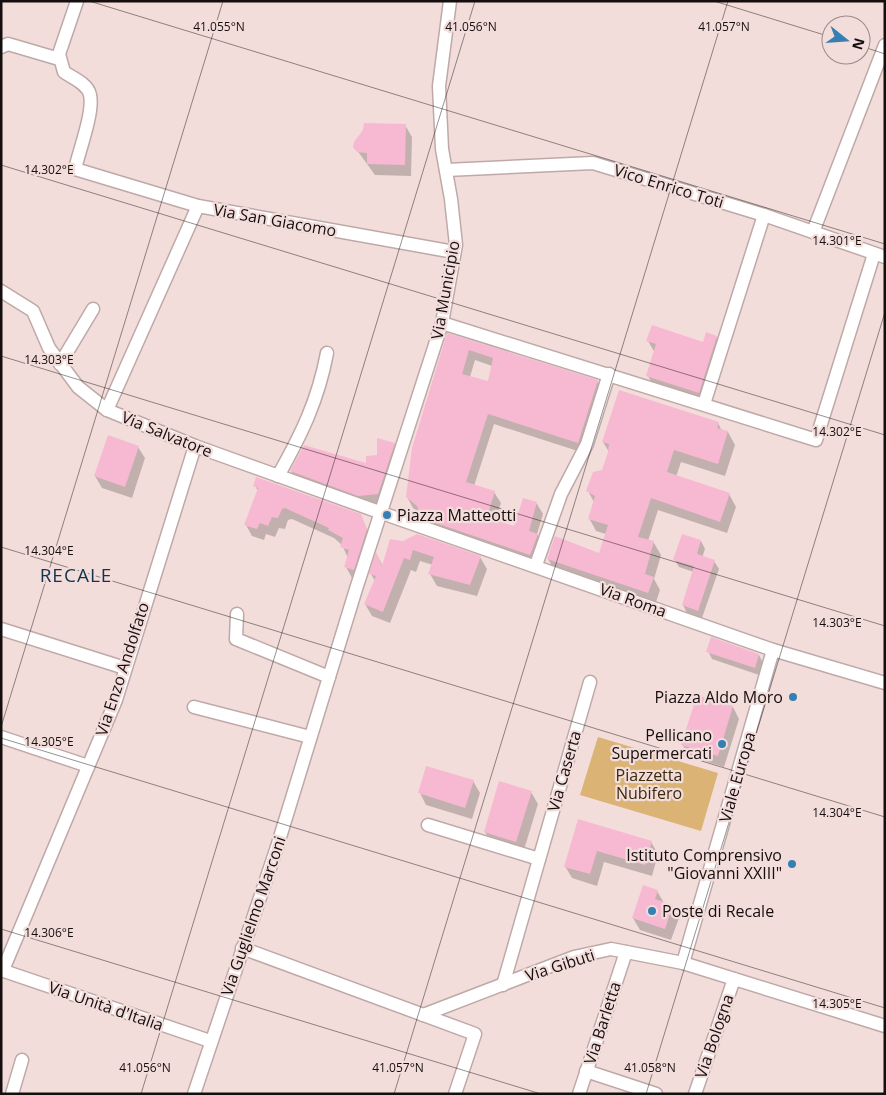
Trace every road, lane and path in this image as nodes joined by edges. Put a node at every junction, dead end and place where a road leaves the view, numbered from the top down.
1 (76, 1) edge
2 (450, 1) edge
3 (885, 45) edge
4 (1, 47) edge
5 (59, 58) junction
6 (446, 170) junction
7 (198, 206) junction
8 (764, 215) junction
9 (813, 232) junction
10 (454, 252) junction
11 (879, 255) edge
12 (1, 291) edge
13 (93, 309) dead end
14 (442, 323) junction
15 (327, 353) dead end
16 (60, 364) junction
17 (609, 374) junction
18 (704, 404) junction
19 (108, 410) junction
20 (194, 446) junction
21 (278, 476) junction
22 (382, 513) junction
23 (536, 565) junction
24 (237, 614) dead end
25 (1, 629) edge
26 (773, 650) junction
27 (125, 668) junction
28 (329, 677) junction
29 (590, 682) dead end
30 (885, 683) edge
31 (194, 707) dead end
32 (1, 737) edge
33 (310, 738) junction
34 (88, 766) junction
35 (428, 825) dead end
36 (539, 859) junction
37 (242, 948) junction
38 (626, 952) junction
39 (683, 963) junction
40 (2, 970) edge
41 (734, 979) junction
42 (502, 985) junction
43 (423, 1015) junction
44 (885, 1026) edge
45 (210, 1041) junction
46 (22, 1060) dead end
47 (586, 1071) junction
48 (12, 1094) edge
49 (194, 1094) edge
50 (455, 1094) edge
51 (579, 1094) edge
52 (656, 1094) edge
53 (695, 1094) edge

1 - 5 street
2 - 6 street, Via Municipio
3 - 9 street
4 - 5 street
5 - 7 street
6 - 8 street, Vico Enrico Toti
6 - 10 street, Via Municipio
7 - 10 street, Via San Giacomo
7 - 19 street, Via San Giacomo
8 - 9 street, Vico Enrico Toti
8 - 18 street
9 - 11 street, Vico Enrico Toti
10 - 14 street, Via Municipio
11 - 18 street
12 - 16 street, Via Salvatore
13 - 16 street
14 - 17 street
14 - 22 street, Via Municipio
15 - 21 street
16 - 19 street, Via Salvatore
17 - 18 street
17 - 23 street
19 - 20 street, Via Salvatore
20 - 21 street, Via Salvatore
20 - 27 street, Via Enzo Andolfato
21 - 22 street, Via Salvatore
22 - 23 street, Via Roma
22 - 28 street, Via Guglielmo Marconi
23 - 26 street, Via Roma
24 - 28 street
25 - 27 street
26 - 30 street, Via Roma
26 - 39 street, Viale Europa
27 - 34 street, Via Enzo Andolfato
28 - 33 street, Via Guglielmo Marconi
29 - 36 street, Via Caserta
31 - 33 street
32 - 34 street
33 - 37 street, Via Guglielmo Marconi
34 - 40 street, Via Enzo Andolfato
35 - 36 street
36 - 42 street, Via Caserta
37 - 43 street
37 - 45 street, Via Guglielmo Marconi
38 - 39 street, Via Gibuti
38 - 42 street, Via Gibuti
38 - 47 street, Via Barletta
39 - 41 street, Via Gibuti
40 - 45 street, Via Unità d'Italia
41 - 44 street, Via Gibuti
41 - 53 street, Via Bologna
42 - 43 street, Via Gibuti
43 - 50 street
45 - 49 street, Via Guglielmo Marconi
46 - 48 street
47 - 51 street, Via Barletta
47 - 52 street

